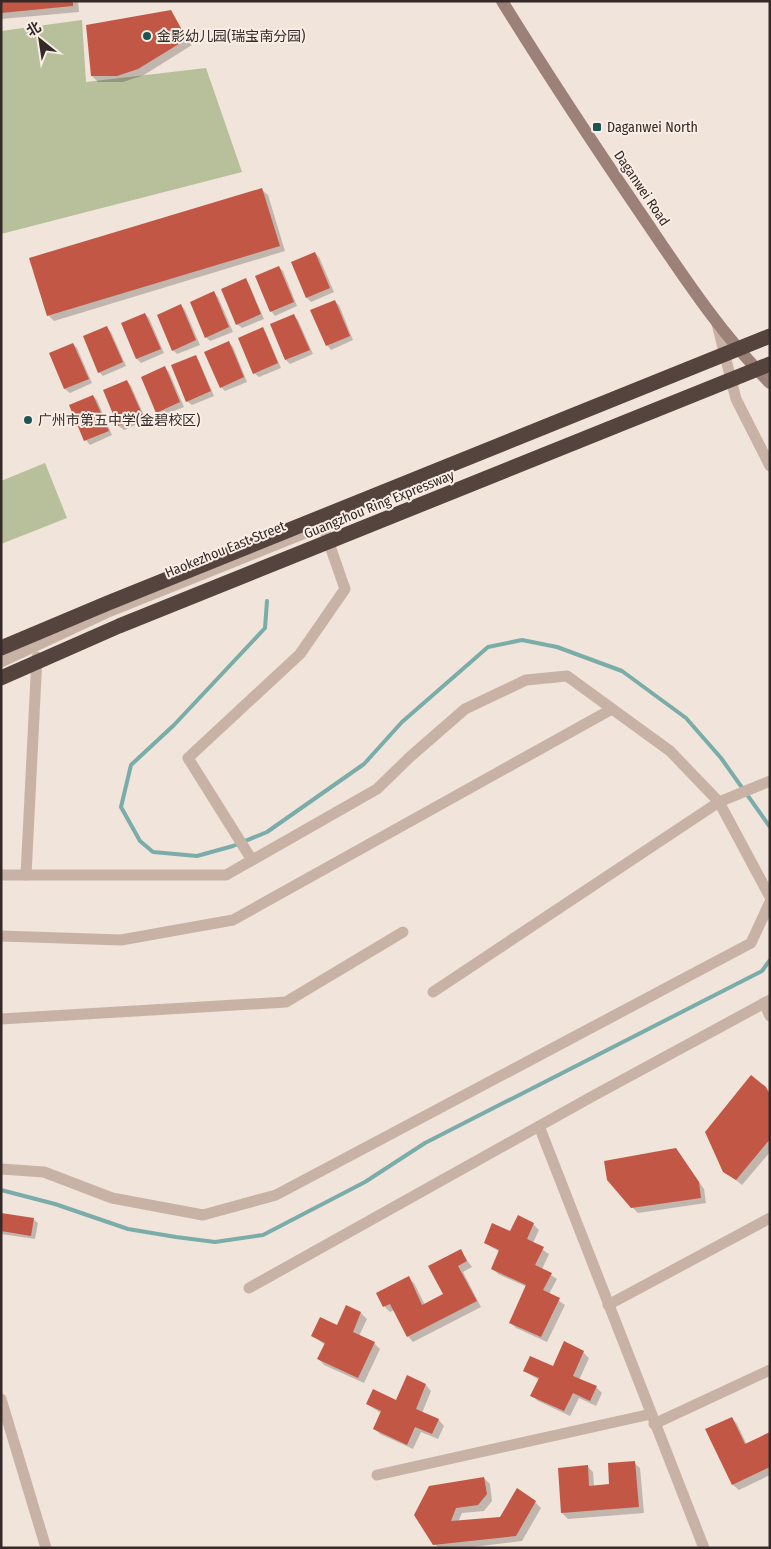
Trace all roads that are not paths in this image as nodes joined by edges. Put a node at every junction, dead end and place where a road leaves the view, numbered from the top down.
1 (502, 1) edge
2 (716, 322) junction
3 (770, 336) edge
4 (770, 364) edge
5 (770, 383) edge
6 (770, 466) edge
7 (37, 645) junction
8 (1, 648) edge
9 (1, 662) edge
10 (1, 678) edge
11 (612, 709) junction
12 (768, 781) edge
13 (722, 801) junction
14 (252, 860) junction
15 (1, 875) edge
16 (26, 875) junction
17 (770, 898) edge
18 (770, 902) edge
19 (403, 932) dead end
20 (1, 936) edge
21 (433, 992) dead end
22 (767, 1002) edge
23 (770, 1016) edge
24 (1, 1018) edge
25 (538, 1126) junction
26 (1, 1168) edge
27 (770, 1218) edge
28 (249, 1288) dead end
29 (608, 1305) junction
30 (770, 1370) edge
31 (1, 1399) edge
32 (652, 1419) junction
33 (377, 1475) dead end
34 (46, 1548) edge
35 (704, 1548) edge

1 - 2 street, Daganwei Road
2 - 5 street, Daganwei Road
2 - 6 street
3 - 8 highway, Guangzhou Ring Expressway, bridge
4 - 10 highway, Guangzhou Ring Expressway, bridge
7 - 9 street, Haokezhou East Street
7 - 14 street, Haokezhou East Street
7 - 16 street
11 - 13 street
11 - 14 street
11 - 20 street
12 - 13 street
13 - 17 street
13 - 21 street
14 - 16 street
15 - 16 street
18 - 26 street
19 - 24 street
22 - 23 street
22 - 25 street
25 - 28 street
25 - 29 street
27 - 29 street
29 - 32 street
30 - 32 street
31 - 34 street
32 - 33 street
32 - 35 street

